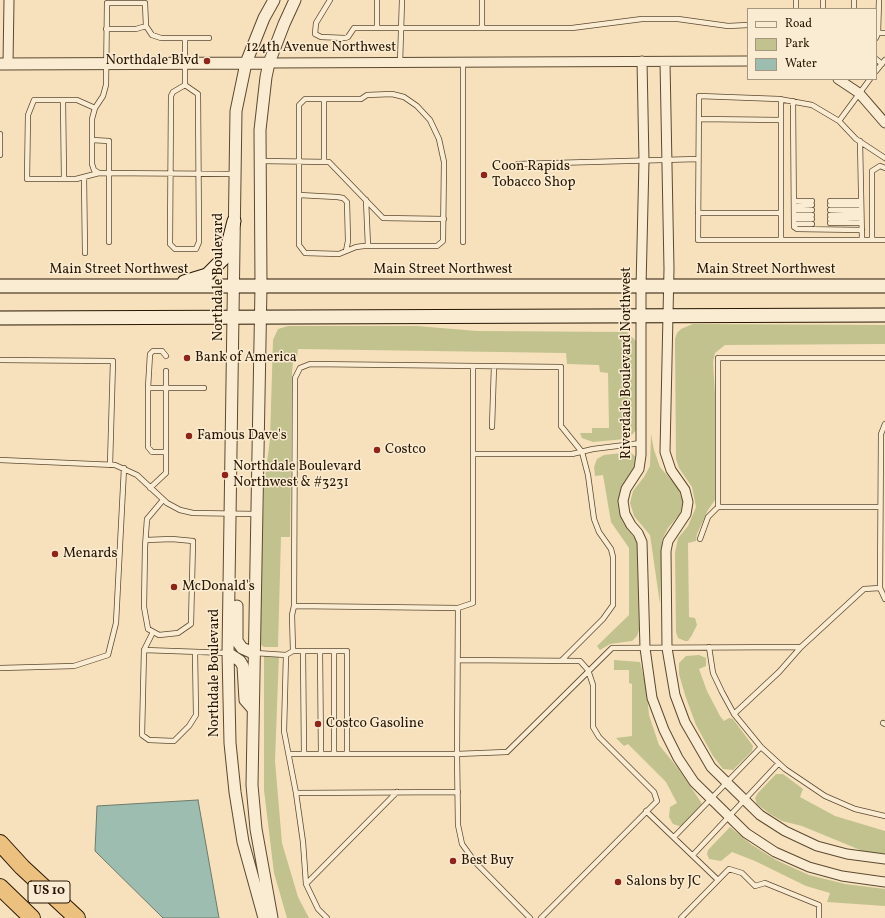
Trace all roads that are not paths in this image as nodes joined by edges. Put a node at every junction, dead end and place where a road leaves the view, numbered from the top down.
1 (9, 0) edge
2 (274, 0) edge
3 (295, 0) edge
4 (330, 0) edge
5 (377, 0) edge
6 (402, 0) edge
7 (482, 0) edge
8 (879, 0) edge
9 (747, 25) edge
10 (146, 26) junction
11 (377, 28) junction
12 (482, 28) junction
13 (106, 29) junction
14 (401, 29) junction
15 (878, 33) joint
16 (885, 33) edge
17 (185, 38) junction
18 (209, 38) dead end
19 (642, 61) junction
20 (747, 61) edge
21 (463, 62) junction
22 (665, 62) junction
23 (884, 62) edge
24 (105, 63) junction
25 (185, 63) junction
26 (246, 63) junction
27 (269, 63) junction
28 (400, 63) junction
29 (4, 64) edge
30 (877, 71) edge
31 (840, 80) edge
32 (869, 80) edge
33 (185, 85) junction
34 (860, 93) junction
35 (324, 99) junction
36 (781, 99) junction
37 (63, 100) junction
38 (792, 101) junction
39 (95, 108) junction
40 (699, 119) junction
41 (781, 120) junction
42 (839, 121) junction
43 (885, 122) edge
44 (0, 134) edge
45 (92, 140) junction
46 (860, 141) junction
47 (0, 155) edge
48 (885, 158) edge
49 (698, 159) junction
50 (299, 160) junction
51 (667, 160) junction
52 (260, 161) junction
53 (644, 161) junction
54 (324, 162) junction
55 (518, 164) dead end
56 (885, 168) edge
57 (99, 173) junction
58 (108, 174) junction
59 (170, 174) junction
60 (198, 174) junction
61 (234, 174) junction
62 (84, 177) junction
63 (64, 179) junction
64 (299, 195) junction
65 (366, 200) junction
66 (794, 212) junction
67 (812, 212) junction
68 (830, 212) junction
69 (861, 212) junction
70 (781, 213) junction
71 (698, 214) junction
72 (444, 219) junction
73 (234, 221) junction
74 (862, 230) junction
75 (781, 240) junction
76 (862, 240) junction
77 (872, 240) junction
78 (885, 240) edge
79 (109, 242) dead end
80 (463, 242) dead end
81 (368, 246) junction
82 (346, 251) junction
83 (84, 253) dead end
84 (0, 286) edge
85 (174, 286) junction
86 (234, 286) junction
87 (261, 286) junction
88 (667, 286) junction
89 (885, 286) edge
90 (641, 287) junction
91 (667, 315) junction
92 (885, 315) edge
93 (641, 316) junction
94 (0, 318) edge
95 (234, 318) junction
96 (260, 318) junction
97 (166, 356) dead end
98 (885, 358) edge
99 (0, 360) edge
100 (474, 366) junction
101 (494, 366) junction
102 (166, 371) dead end
103 (148, 388) junction
104 (166, 388) junction
105 (204, 388) dead end
106 (885, 424) edge
107 (492, 427) dead end
108 (641, 443) junction
109 (166, 452) junction
110 (582, 452) junction
111 (473, 454) junction
112 (0, 460) edge
113 (110, 465) junction
114 (124, 468) junction
115 (150, 488) junction
116 (163, 500) junction
117 (718, 507) junction
118 (880, 507) junction
119 (232, 514) junction
120 (256, 514) junction
121 (700, 539) dead end
122 (146, 540) junction
123 (230, 584) junction
124 (880, 588) junction
125 (885, 599) edge
126 (294, 606) junction
127 (458, 608) junction
128 (153, 632) junction
129 (709, 647) junction
130 (801, 647) junction
131 (645, 648) junction
132 (667, 648) junction
133 (144, 650) junction
134 (293, 651) junction
135 (303, 651) junction
136 (320, 651) junction
137 (334, 651) junction
138 (195, 652) junction
139 (228, 653) junction
140 (253, 653) junction
141 (286, 655) junction
142 (458, 660) junction
143 (562, 660) junction
144 (0, 668) edge
145 (588, 670) junction
146 (252, 708) junction
147 (734, 714) junction
148 (761, 747) junction
149 (290, 754) junction
150 (304, 754) junction
151 (321, 754) junction
152 (334, 754) junction
153 (347, 754) junction
154 (457, 754) junction
155 (778, 764) junction
156 (726, 783) junction
157 (397, 792) junction
158 (458, 792) junction
159 (296, 793) junction
160 (710, 799) junction
161 (743, 800) junction
162 (646, 811) junction
163 (885, 816) edge
164 (728, 817) junction
165 (674, 837) junction
166 (0, 839) edge
167 (0, 843) edge
168 (693, 855) junction
169 (885, 859) edge
170 (22, 867) junction
171 (718, 880) junction
172 (885, 882) edge
173 (306, 884) junction
174 (0, 887) edge
175 (32, 918) edge
176 (77, 918) edge
177 (264, 918) edge
178 (272, 918) edge
179 (327, 918) edge
180 (530, 918) edge
181 (541, 918) edge
182 (680, 918) edge
183 (819, 918) edge

1 - 29 street
2 - 26 street, Northdale Boulevard
3 - 27 street
4 - 11 lane
5 - 11 lane
6 - 14 lane
7 - 12 lane
8 - 15 lane
9 - 12 lane
10 - 13 lane
10 - 13 lane
10 - 17 lane
11 - 14 lane
12 - 14 lane
13 - 24 lane
14 - 28 lane
15 - 16 lane
17 - 18 lane
17 - 25 lane
19 - 21 street, 124th Avenue Northwest
19 - 22 street, 124th Avenue Northwest
19 - 53 street, Riverdale Boulevard Northwest
20 - 22 street
21 - 28 street, 124th Avenue Northwest
21 - 80 lane
22 - 51 street
23 - 30 lane
24 - 25 street, 124th Avenue Northwest
24 - 29 street, 124th Avenue Northwest
24 - 39 lane
25 - 26 street, 124th Avenue Northwest
25 - 33 lane
26 - 27 street, 124th Avenue Northwest
26 - 61 street, Northdale Boulevard
27 - 28 street, 124th Avenue Northwest
27 - 52 street
31 - 34 street
32 - 34 lane
33 - 59 lane
33 - 60 lane
34 - 42 lane
34 - 43 street
35 - 50 lane
35 - 54 lane
35 - 72 lane
36 - 38 lane
36 - 40 lane
36 - 41 lane
37 - 39 lane
37 - 63 lane
37 - 63 lane
38 - 42 lane
38 - 66 lane
39 - 45 lane
40 - 41 lane
40 - 49 lane
41 - 70 lane
42 - 46 lane
44 - 47 lane
45 - 57 lane
45 - 58 lane
46 - 48 lane
46 - 69 lane
49 - 51 lane
49 - 71 lane
50 - 52 lane
50 - 54 lane
50 - 64 lane
51 - 53 lane
51 - 88 street
52 - 87 street
53 - 55 lane
53 - 90 street, Riverdale Boulevard Northwest
54 - 65 lane
56 - 77 lane
57 - 58 lane
57 - 62 lane
58 - 59 lane
58 - 79 lane
59 - 60 lane
59 - 60 lane
60 - 61 lane
61 - 73 street, Northdale Boulevard
62 - 63 lane
62 - 83 lane
64 - 82 lane
64 - 82 lane
65 - 72 lane
65 - 81 lane
66 - 67 lane
66 - 67 lane
66 - 67 lane
66 - 74 lane
68 - 69 lane
68 - 69 lane
68 - 69 lane
69 - 74 lane
70 - 71 lane
70 - 75 lane
71 - 75 lane
72 - 81 lane
73 - 85 main road
73 - 86 street, Northdale Boulevard
74 - 76 lane
75 - 76 lane
76 - 77 lane
77 - 78 lane
81 - 82 lane
84 - 85 main road, Main Street Northwest
85 - 86 main road, Main Street Northwest
86 - 87 main road, Main Street Northwest
86 - 95 street, Northdale Boulevard
87 - 90 main road, Main Street Northwest
87 - 96 street
88 - 89 main road, Main Street Northwest
88 - 90 main road, Main Street Northwest
88 - 91 street
90 - 93 street, Riverdale Boulevard Northwest
91 - 92 main road
91 - 93 main road
91 - 132 street
93 - 96 main road
93 - 108 street, Riverdale Boulevard Northwest
94 - 95 main road
95 - 96 main road
95 - 119 street, Northdale Boulevard
96 - 120 street
97 - 103 lane
98 - 117 lane
99 - 113 lane
100 - 101 lane
100 - 111 lane
100 - 126 lane
101 - 107 lane
101 - 110 lane
102 - 104 lane
103 - 104 lane
103 - 109 lane
104 - 105 lane
104 - 109 lane
106 - 118 lane
108 - 110 lane
108 - 131 street, Riverdale Boulevard Northwest
109 - 115 lane
110 - 111 lane
110 - 143 lane
111 - 127 lane
112 - 113 lane
113 - 114 lane
114 - 115 lane
114 - 144 lane
115 - 116 lane
116 - 119 lane
116 - 122 lane
117 - 118 lane
117 - 121 lane
118 - 124 lane
119 - 120 lane
119 - 123 street, Northdale Boulevard
120 - 140 street
122 - 128 lane
122 - 128 lane
123 - 139 street, Northdale Boulevard
123 - 140 street
124 - 125 lane
124 - 130 lane
126 - 127 lane
126 - 134 lane
127 - 142 lane
128 - 133 lane
129 - 130 lane
129 - 132 lane
129 - 147 lane
130 - 147 lane
131 - 132 lane
131 - 145 lane
131 - 160 street, Riverdale Boulevard Northwest
132 - 156 street
133 - 138 lane
133 - 138 lane
134 - 135 lane
134 - 141 lane
135 - 136 lane
135 - 150 lane
136 - 137 lane
136 - 151 lane
137 - 152 lane
137 - 153 lane
138 - 139 lane
139 - 146 street
139 - 177 street, Northdale Boulevard
140 - 141 lane
140 - 146 street
141 - 149 lane
142 - 143 lane
142 - 154 lane
143 - 145 lane
145 - 154 lane
145 - 162 lane
146 - 178 street
147 - 148 lane
148 - 155 lane
148 - 156 lane
149 - 150 lane
149 - 159 lane
150 - 151 lane
151 - 152 lane
152 - 153 lane
153 - 154 lane
154 - 158 lane
155 - 161 lane
155 - 163 lane
156 - 160 lane
156 - 161 street
157 - 158 lane
157 - 159 lane
157 - 173 lane
158 - 180 lane
159 - 173 lane
160 - 164 street, Riverdale Boulevard Northwest
160 - 165 lane
161 - 164 lane
161 - 169 street
162 - 165 lane
162 - 181 lane
164 - 168 lane
164 - 172 street, Riverdale Boulevard Northwest
165 - 168 lane
166 - 170 highway
167 - 170 highway, US 10
168 - 171 lane
170 - 176 highway, US 10
171 - 182 lane
171 - 183 lane
173 - 179 lane
174 - 175 highway, US 10

